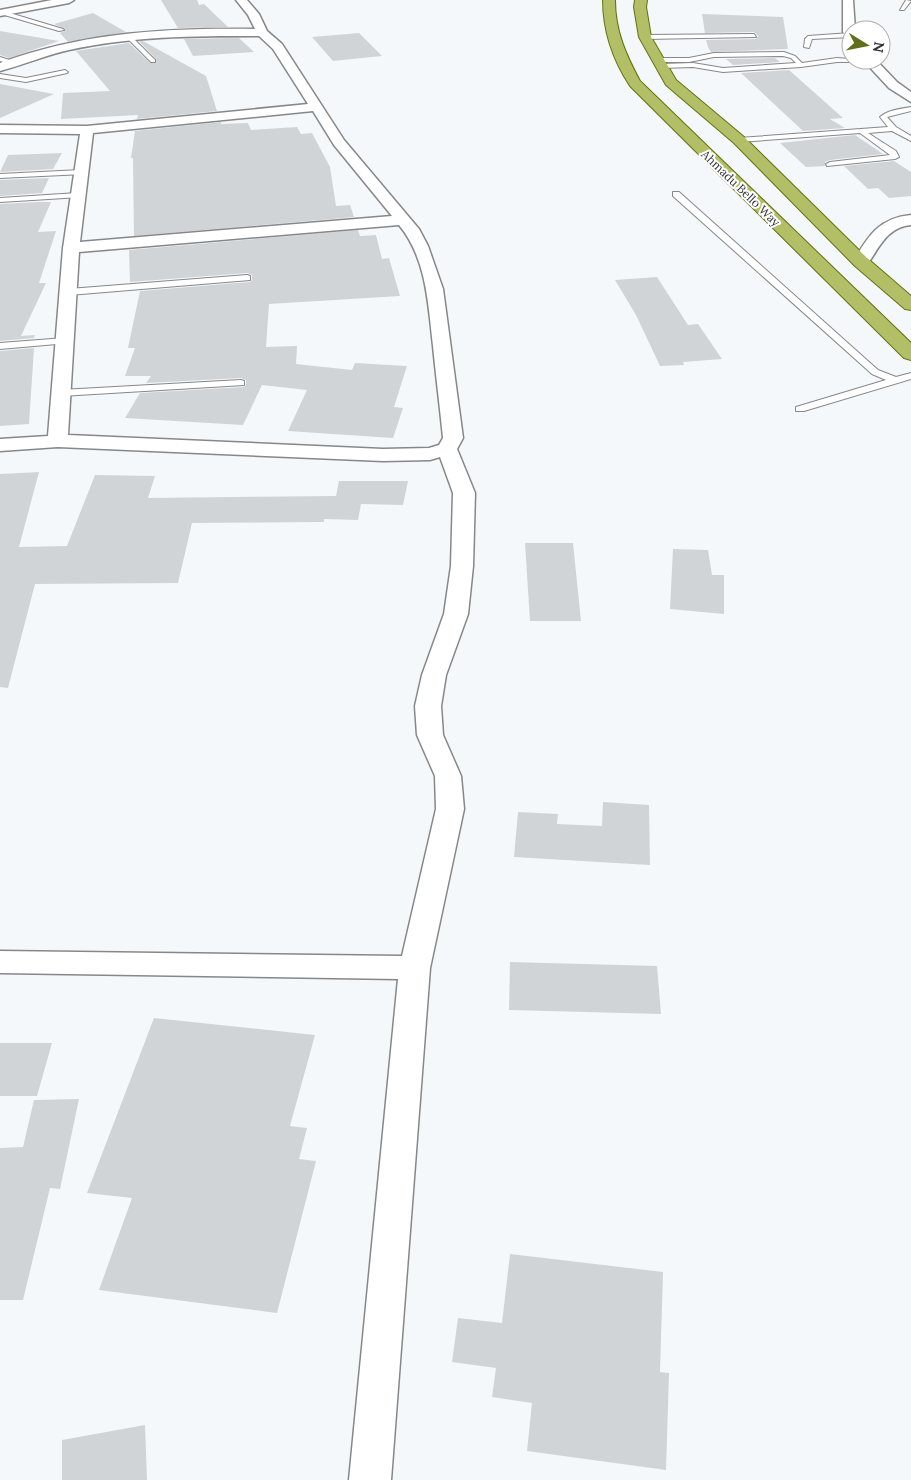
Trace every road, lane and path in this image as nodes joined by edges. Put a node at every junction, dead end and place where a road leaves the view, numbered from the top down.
1 (69, 0) edge
2 (241, 0) edge
3 (609, 0) edge
4 (641, 0) edge
5 (848, 0) edge
6 (909, 0) edge
7 (902, 9) dead end
8 (1, 13) edge
9 (848, 20) edge
10 (62, 30) dead end
11 (262, 33) junction
12 (841, 35) edge
13 (130, 36) junction
14 (754, 36) dead end
15 (645, 37) junction
16 (807, 47) dead end
17 (841, 60) edge
18 (153, 61) dead end
19 (659, 63) junction
20 (801, 66) junction
21 (2, 70) edge
22 (879, 70) edge
23 (65, 72) dead end
24 (911, 98) edge
25 (317, 106) junction
26 (911, 109) edge
27 (0, 129) edge
28 (892, 129) junction
29 (87, 130) junction
30 (861, 131) junction
31 (911, 139) edge
32 (739, 140) junction
33 (830, 164) dead end
34 (81, 172) junction
35 (0, 176) edge
36 (676, 194) dead end
37 (78, 196) junction
38 (0, 200) edge
39 (402, 220) junction
40 (911, 220) edge
41 (71, 248) junction
42 (861, 262) junction
43 (247, 278) dead end
44 (68, 292) junction
45 (911, 305) edge
46 (65, 341) junction
47 (0, 346) edge
48 (911, 354) edge
49 (911, 376) edge
50 (894, 380) junction
51 (241, 383) dead end
52 (61, 393) junction
53 (800, 409) dead end
54 (58, 441) junction
55 (0, 445) edge
56 (447, 449) junction
57 (0, 962) edge
58 (415, 968) junction
59 (370, 1480) edge

1 - 8 street
2 - 11 street
3 - 48 main road, Ahmadu Bello Way
4 - 15 main road
5 - 9 street
6 - 7 lane
8 - 10 lane
11 - 13 street
11 - 25 street
12 - 16 lane
13 - 18 lane
13 - 21 street
14 - 15 lane
15 - 19 main road
17 - 20 lane
19 - 20 lane
19 - 20 lane
19 - 32 main road
21 - 23 lane
22 - 24 street
25 - 29 street
25 - 39 street
26 - 28 lane
27 - 29 street
28 - 30 lane
28 - 31 lane
29 - 34 street
30 - 32 lane
30 - 33 lane
32 - 42 main road
34 - 35 lane
34 - 37 street
36 - 50 lane
37 - 38 lane
37 - 41 street
39 - 41 street
39 - 56 street
40 - 42 street
41 - 44 street
42 - 45 main road
43 - 44 lane
44 - 46 street
46 - 47 lane
46 - 52 street
49 - 50 lane
50 - 53 lane
51 - 52 lane
52 - 54 street
54 - 55 street
54 - 56 street
56 - 58 street
57 - 58 street
58 - 59 street

